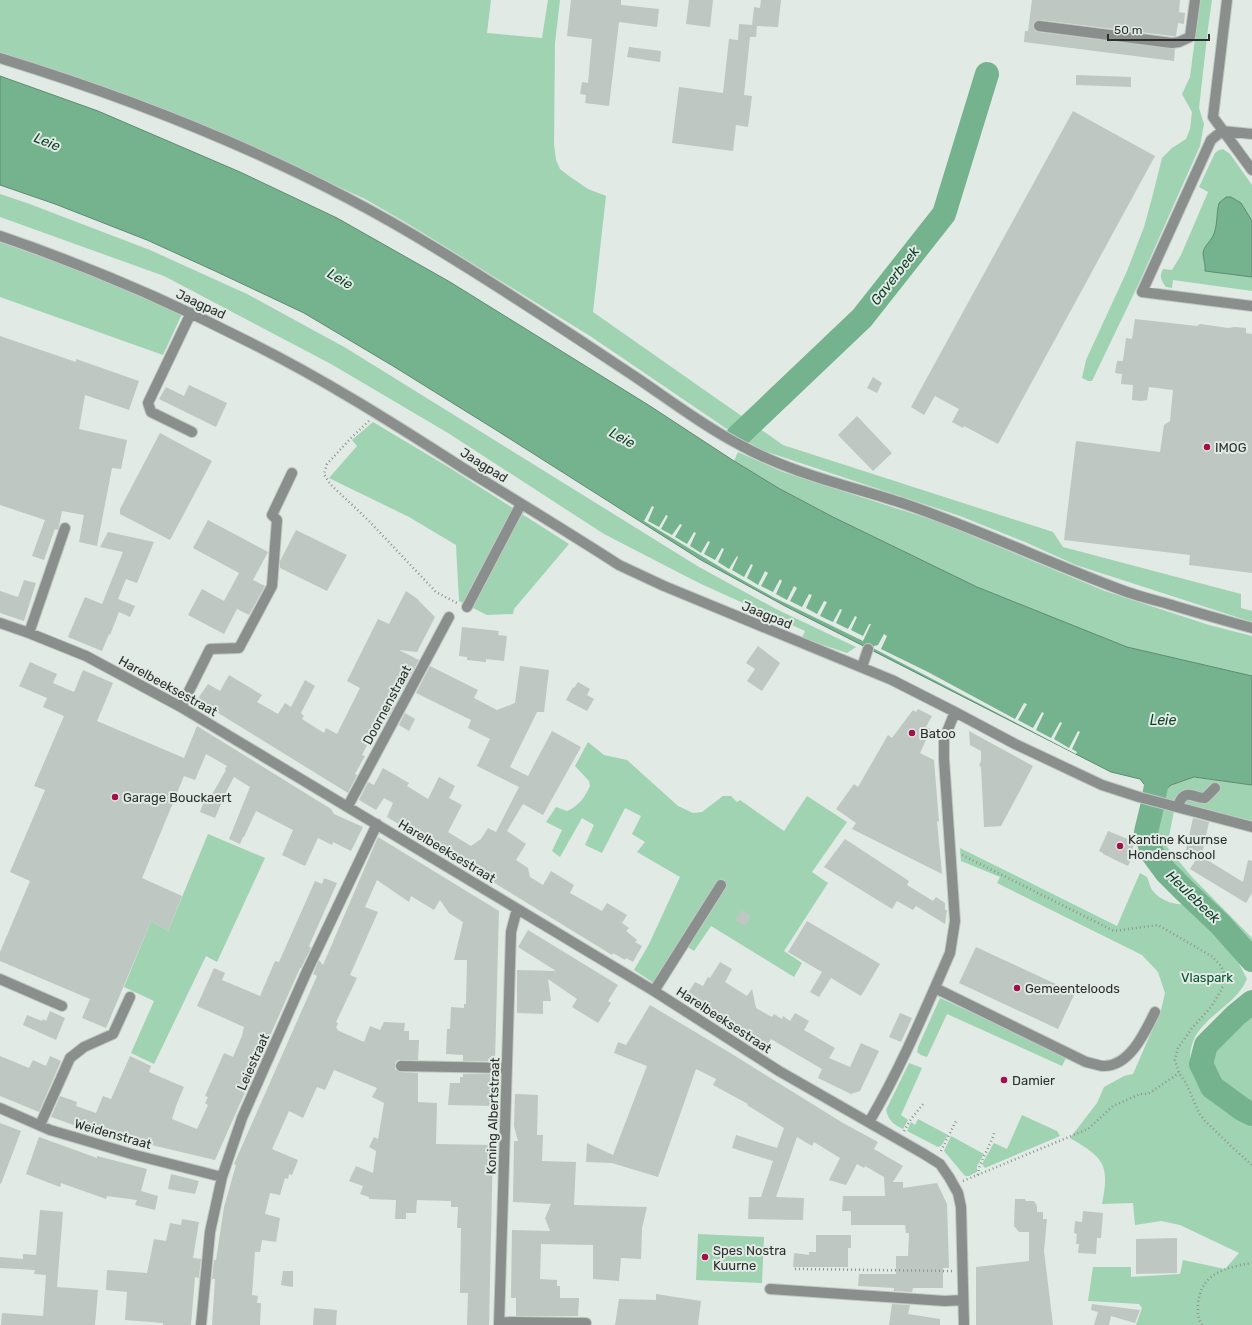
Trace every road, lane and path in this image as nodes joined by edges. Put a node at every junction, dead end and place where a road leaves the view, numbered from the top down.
1 (1195, 0) edge
2 (1227, 0) edge
3 (1039, 26) dead end
4 (0, 58) edge
5 (1222, 131) junction
6 (1252, 134) edge
7 (1252, 170) edge
8 (0, 236) edge
9 (1252, 306) edge
10 (191, 313) junction
11 (377, 414) junction
12 (192, 432) dead end
13 (292, 473) dead end
14 (521, 504) junction
15 (64, 528) dead end
16 (467, 608) joint
17 (449, 617) dead end
18 (0, 623) edge
19 (1252, 628) edge
20 (29, 633) junction
21 (868, 649) dead end
22 (862, 667) junction
23 (181, 707) junction
24 (955, 712) junction
25 (1215, 788) dead end
26 (1175, 804) junction
27 (348, 806) junction
28 (378, 824) junction
29 (1252, 827) edge
30 (951, 854) junction
31 (721, 885) dead end
32 (517, 909) junction
33 (0, 979) edge
34 (935, 988) junction
35 (654, 991) junction
36 (130, 997) dead end
37 (62, 1006) dead end
38 (1155, 1012) dead end
39 (401, 1066) dead end
40 (507, 1068) junction
41 (1179, 1073) junction
42 (924, 1103) dead end
43 (0, 1108) edge
44 (957, 1119) dead end
45 (870, 1122) junction
46 (40, 1125) junction
47 (994, 1133) dead end
48 (899, 1140) junction
49 (934, 1160) junction
50 (1252, 1165) edge
51 (978, 1175) junction
52 (222, 1176) junction
53 (954, 1185) junction
54 (1251, 1264) edge
55 (795, 1269) dead end
56 (963, 1272) junction
57 (770, 1289) dead end
58 (963, 1300) junction
59 (499, 1324) edge
60 (586, 1324) dead end
61 (201, 1325) edge
62 (964, 1325) edge
63 (1202, 1325) edge

1 - 3 street
2 - 5 street
4 - 19 street
5 - 6 street
5 - 7 street
5 - 9 street
8 - 10 street, Jaagpad
10 - 11 street, Jaagpad
10 - 12 street
11 - 14 street, Jaagpad
11 - 16 path
13 - 23 street
14 - 16 street
14 - 22 street, Jaagpad
15 - 20 street
17 - 27 street, Doornenstraat
18 - 20 street, Harelbeeksestraat
20 - 23 street, Harelbeeksestraat
21 - 22 street
22 - 24 street, Jaagpad
23 - 27 street, Harelbeeksestraat
24 - 26 street, Jaagpad
24 - 30 street
25 - 26 street
26 - 29 street, Jaagpad
27 - 28 street, Harelbeeksestraat
28 - 32 street, Harelbeeksestraat
28 - 52 street, Leiestraat
30 - 34 street
30 - 41 path
31 - 35 street
32 - 35 street, Harelbeeksestraat
32 - 40 street, Koning Albertstraat
33 - 37 street
34 - 38 street
34 - 45 street
35 - 45 street, Harelbeeksestraat
36 - 46 street
39 - 40 street
40 - 59 street, Koning Albertstraat
41 - 50 path
41 - 51 path
42 - 48 path
43 - 46 street, Weidenstraat
44 - 49 path
45 - 48 street, Harelbeeksestraat
46 - 52 street, Weidenstraat
47 - 51 path
48 - 49 street, Harelbeeksestraat
49 - 53 street, Harelbeeksestraat
51 - 53 path
52 - 61 street, Leiestraat
53 - 56 street, Harelbeeksestraat
54 - 63 path
55 - 56 path
56 - 58 street, Harelbeeksestraat
57 - 58 street
58 - 62 street, Harelbeeksestraat
59 - 60 street

